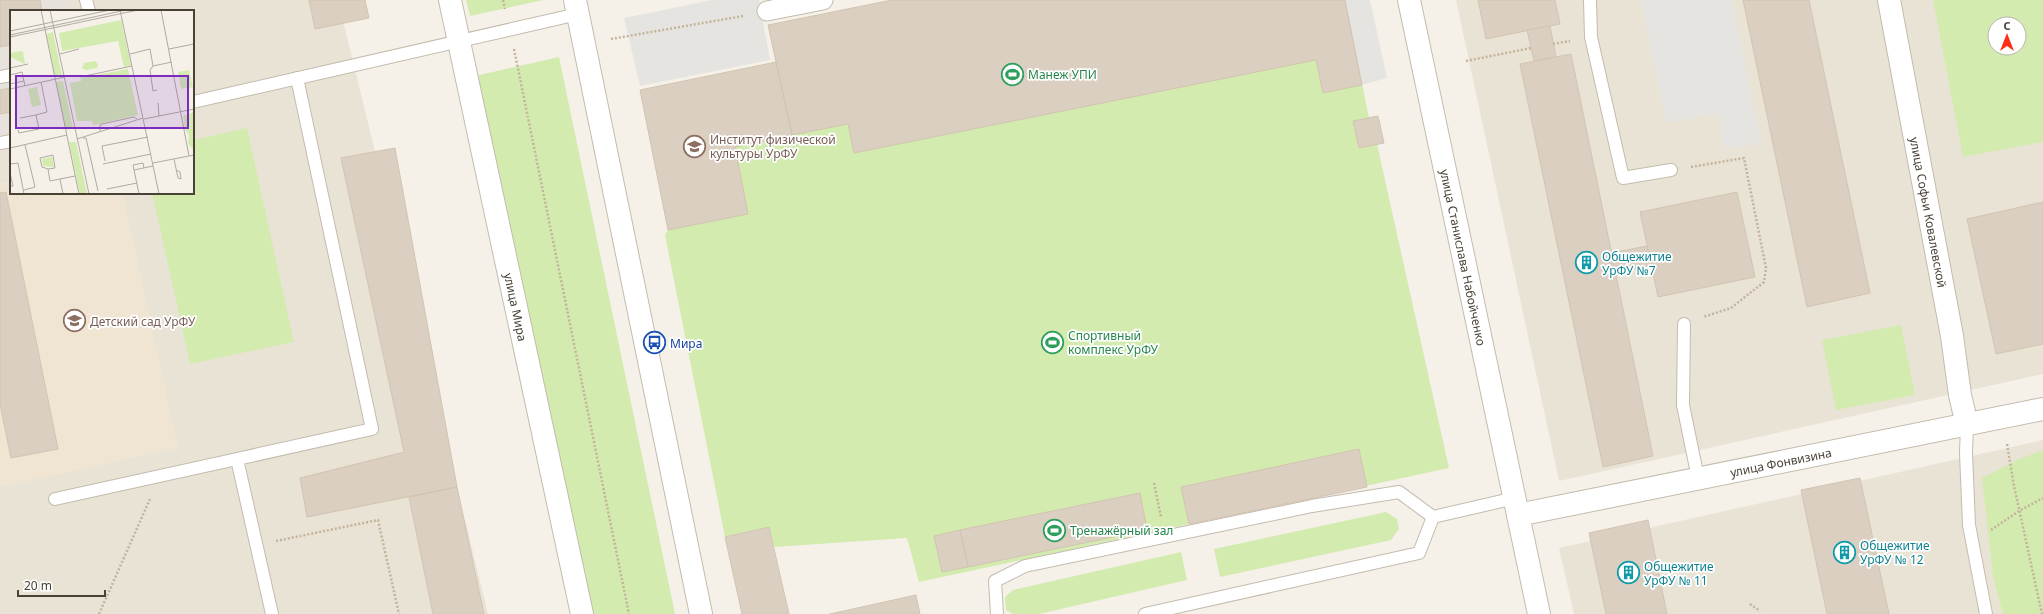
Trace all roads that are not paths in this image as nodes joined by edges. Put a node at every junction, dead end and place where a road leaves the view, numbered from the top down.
1 (86, 0) edge
2 (450, 0) edge
3 (823, 0) edge
4 (1408, 0) edge
5 (1590, 0) edge
6 (1889, 0) edge
7 (577, 7) edge
8 (89, 10) edge
9 (767, 11) road end
10 (458, 40) junction
11 (10, 75) edge
12 (0, 77) edge
13 (297, 78) junction
14 (194, 102) edge
15 (10, 141) edge
16 (0, 143) edge
17 (1671, 170) road end
18 (1684, 324) road end
19 (2043, 409) edge
20 (1967, 425) junction
21 (237, 459) junction
22 (1698, 478) junction
23 (55, 499) dead end
24 (1516, 506) junction
25 (1433, 517) junction
26 (272, 614) edge
27 (582, 614) edge
28 (701, 614) edge
29 (996, 614) edge
30 (1145, 614) edge
31 (1539, 614) edge
32 (1986, 614) edge

1 - 8 lane
2 - 10 street, улица Мира
3 - 9 street
4 - 24 street, улица Станислава Набойченко
5 - 17 lane
6 - 20 street, улица Софьи Ковалевской
7 - 10 lane
7 - 28 street
10 - 13 lane
10 - 27 street, улица Мира
11 - 12 lane
13 - 14 lane
13 - 21 lane
15 - 16 lane
18 - 22 lane
19 - 20 street, улица Фонвизина
20 - 22 street, улица Фонвизина
20 - 32 lane
21 - 23 lane
21 - 26 lane
22 - 24 street, улица Фонвизина
24 - 25 lane
24 - 31 street, улица Станислава Набойченко
25 - 29 lane
25 - 30 lane

